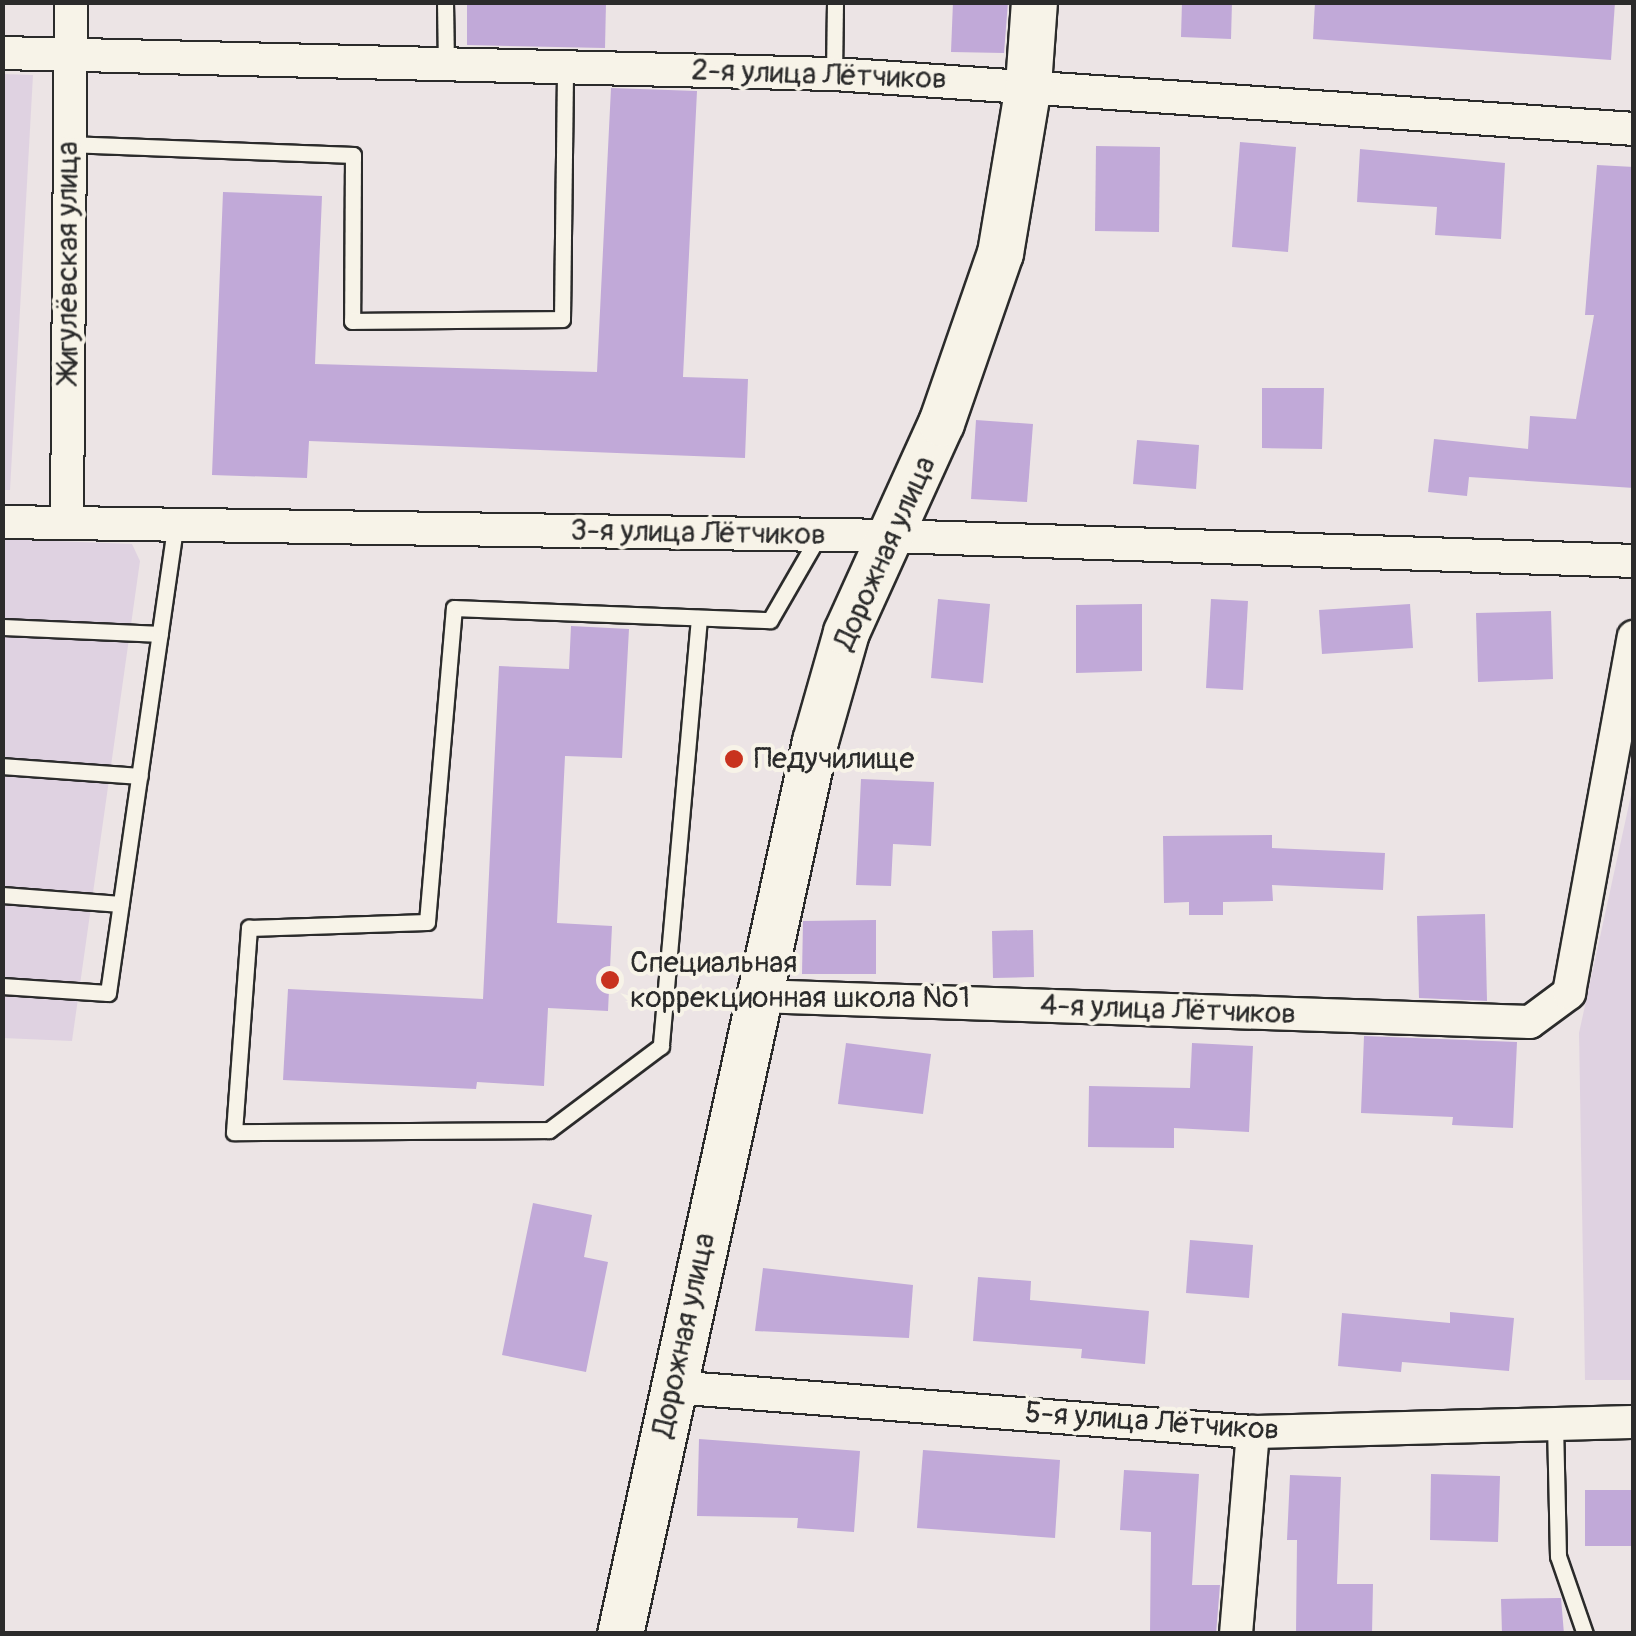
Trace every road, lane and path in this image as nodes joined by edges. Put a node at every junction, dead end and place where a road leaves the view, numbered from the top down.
1 (72, 2) edge
2 (445, 2) edge
3 (835, 2) edge
4 (1034, 2) edge
5 (2, 53) edge
6 (68, 55) junction
7 (446, 64) junction
8 (565, 67) junction
9 (834, 74) junction
10 (1028, 85) junction
11 (1634, 129) edge
12 (68, 144) junction
13 (67, 521) junction
14 (2, 522) edge
15 (176, 523) junction
16 (819, 535) junction
17 (890, 536) junction
18 (1634, 561) edge
19 (698, 618) junction
20 (2, 627) edge
21 (160, 634) junction
22 (1634, 637) edge
23 (2, 766) edge
24 (140, 776) junction
25 (2, 894) edge
26 (121, 904) junction
27 (2, 986) edge
28 (757, 996) junction
29 (672, 1387) junction
30 (1634, 1422) edge
31 (1555, 1424) junction
32 (1253, 1432) junction
33 (620, 1634) edge
34 (1236, 1634) edge
35 (1585, 1634) edge

1 - 6 street, Жигулёвская улица
2 - 7 lane
3 - 9 lane
4 - 10 main road, Дорожная улица
5 - 6 street, 2-я улица Лётчиков
6 - 7 street, 2-я улица Лётчиков
6 - 12 street, Жигулёвская улица
7 - 8 street, 2-я улица Лётчиков
8 - 9 street, 2-я улица Лётчиков
8 - 12 lane
9 - 10 street, 2-я улица Лётчиков
10 - 11 street, 2-я улица Лётчиков
10 - 17 main road, Дорожная улица
12 - 13 street, Жигулёвская улица
13 - 14 street, 3-я улица Лётчиков
13 - 15 street, 3-я улица Лётчиков
15 - 16 street, 3-я улица Лётчиков
15 - 21 lane
16 - 17 street, 3-я улица Лётчиков
16 - 19 lane
17 - 18 street, 3-я улица Лётчиков
17 - 28 main road, Дорожная улица
19 - 19 lane
20 - 21 lane
21 - 24 lane
22 - 28 street, 4-я улица Лётчиков
23 - 24 lane
24 - 26 lane
25 - 26 lane
26 - 27 lane
28 - 29 main road, Дорожная улица
29 - 32 street, 5-я улица Лётчиков
29 - 33 main road, Дорожная улица
30 - 31 street, 5-я улица Лётчиков
31 - 32 street, 5-я улица Лётчиков
31 - 35 lane
32 - 34 street

